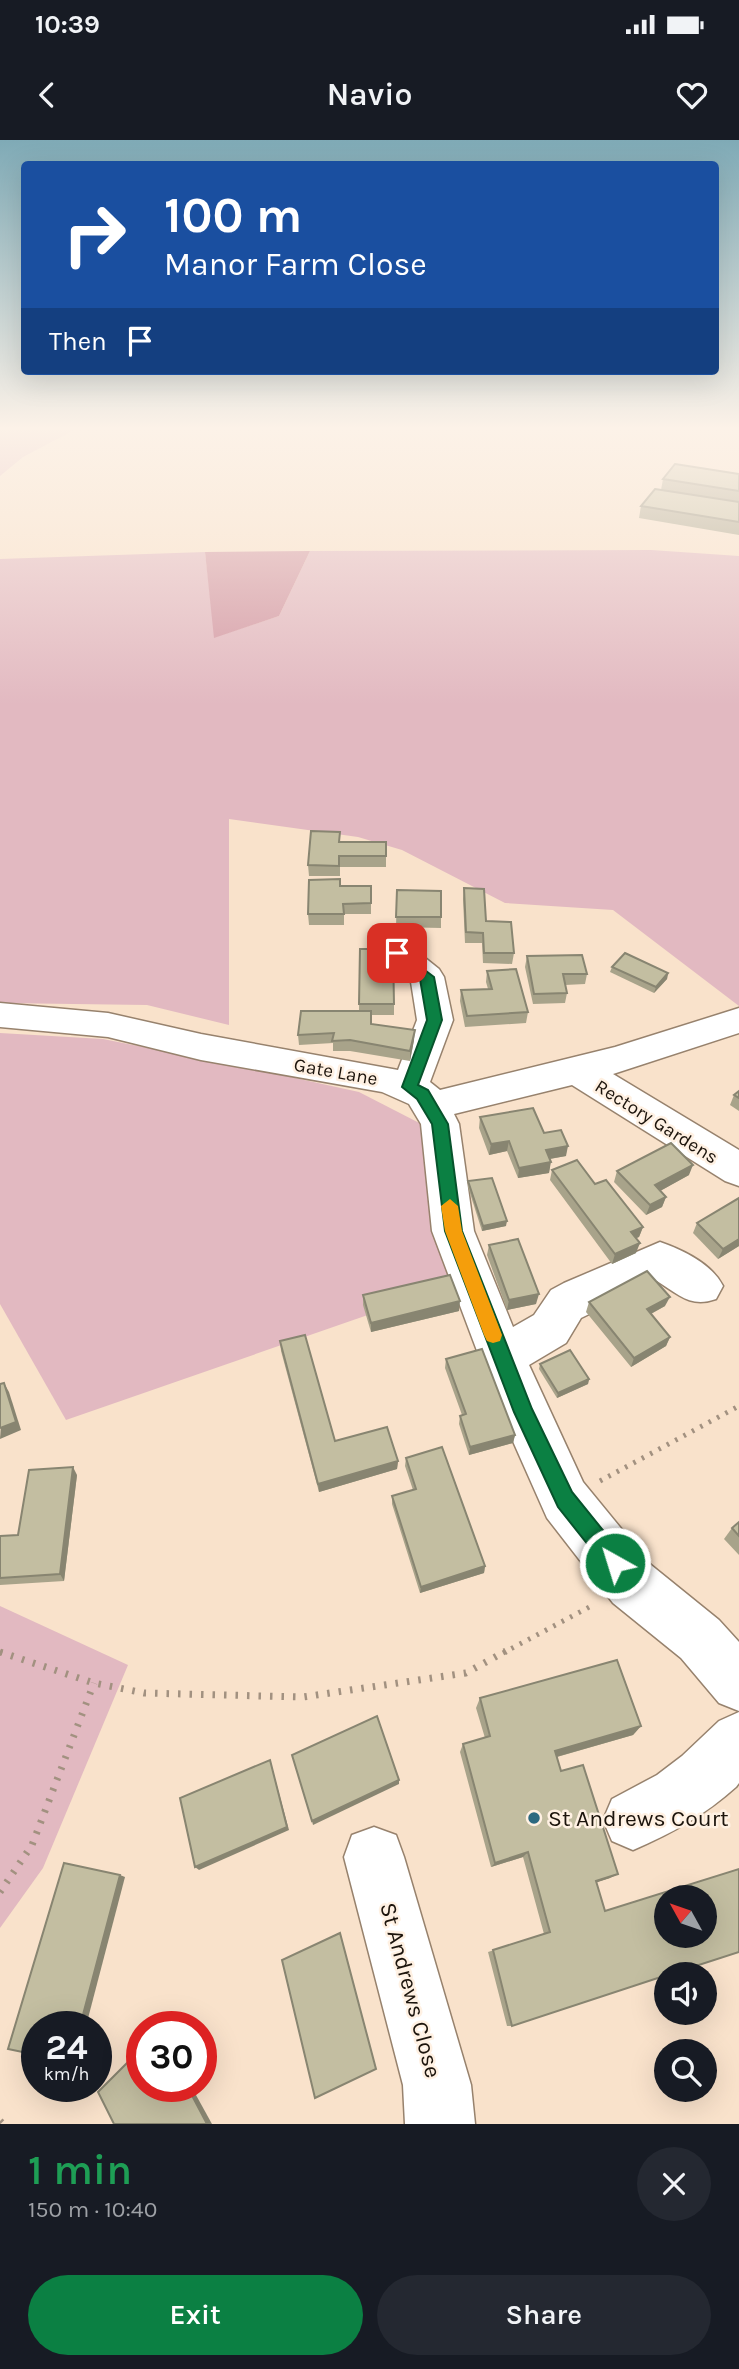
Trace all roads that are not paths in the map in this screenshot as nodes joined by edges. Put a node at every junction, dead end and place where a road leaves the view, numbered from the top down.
1 (397, 953) dead end
2 (0, 1015) edge
3 (739, 1020) edge
4 (577, 1070) junction
5 (421, 1097) junction
6 (739, 1170) edge
7 (701, 1286) dead end
8 (502, 1357) junction
9 (739, 1683) edge
10 (739, 1741) edge
11 (634, 1821) dead end
12 (374, 1857) dead end
13 (440, 2124) edge

1 - 5 street
2 - 5 street, Gate Lane
3 - 4 street
4 - 5 street
4 - 6 street, Rectory Gardens
5 - 8 street
7 - 8 street
8 - 9 street
10 - 11 street
12 - 13 street, St Andrews Close

